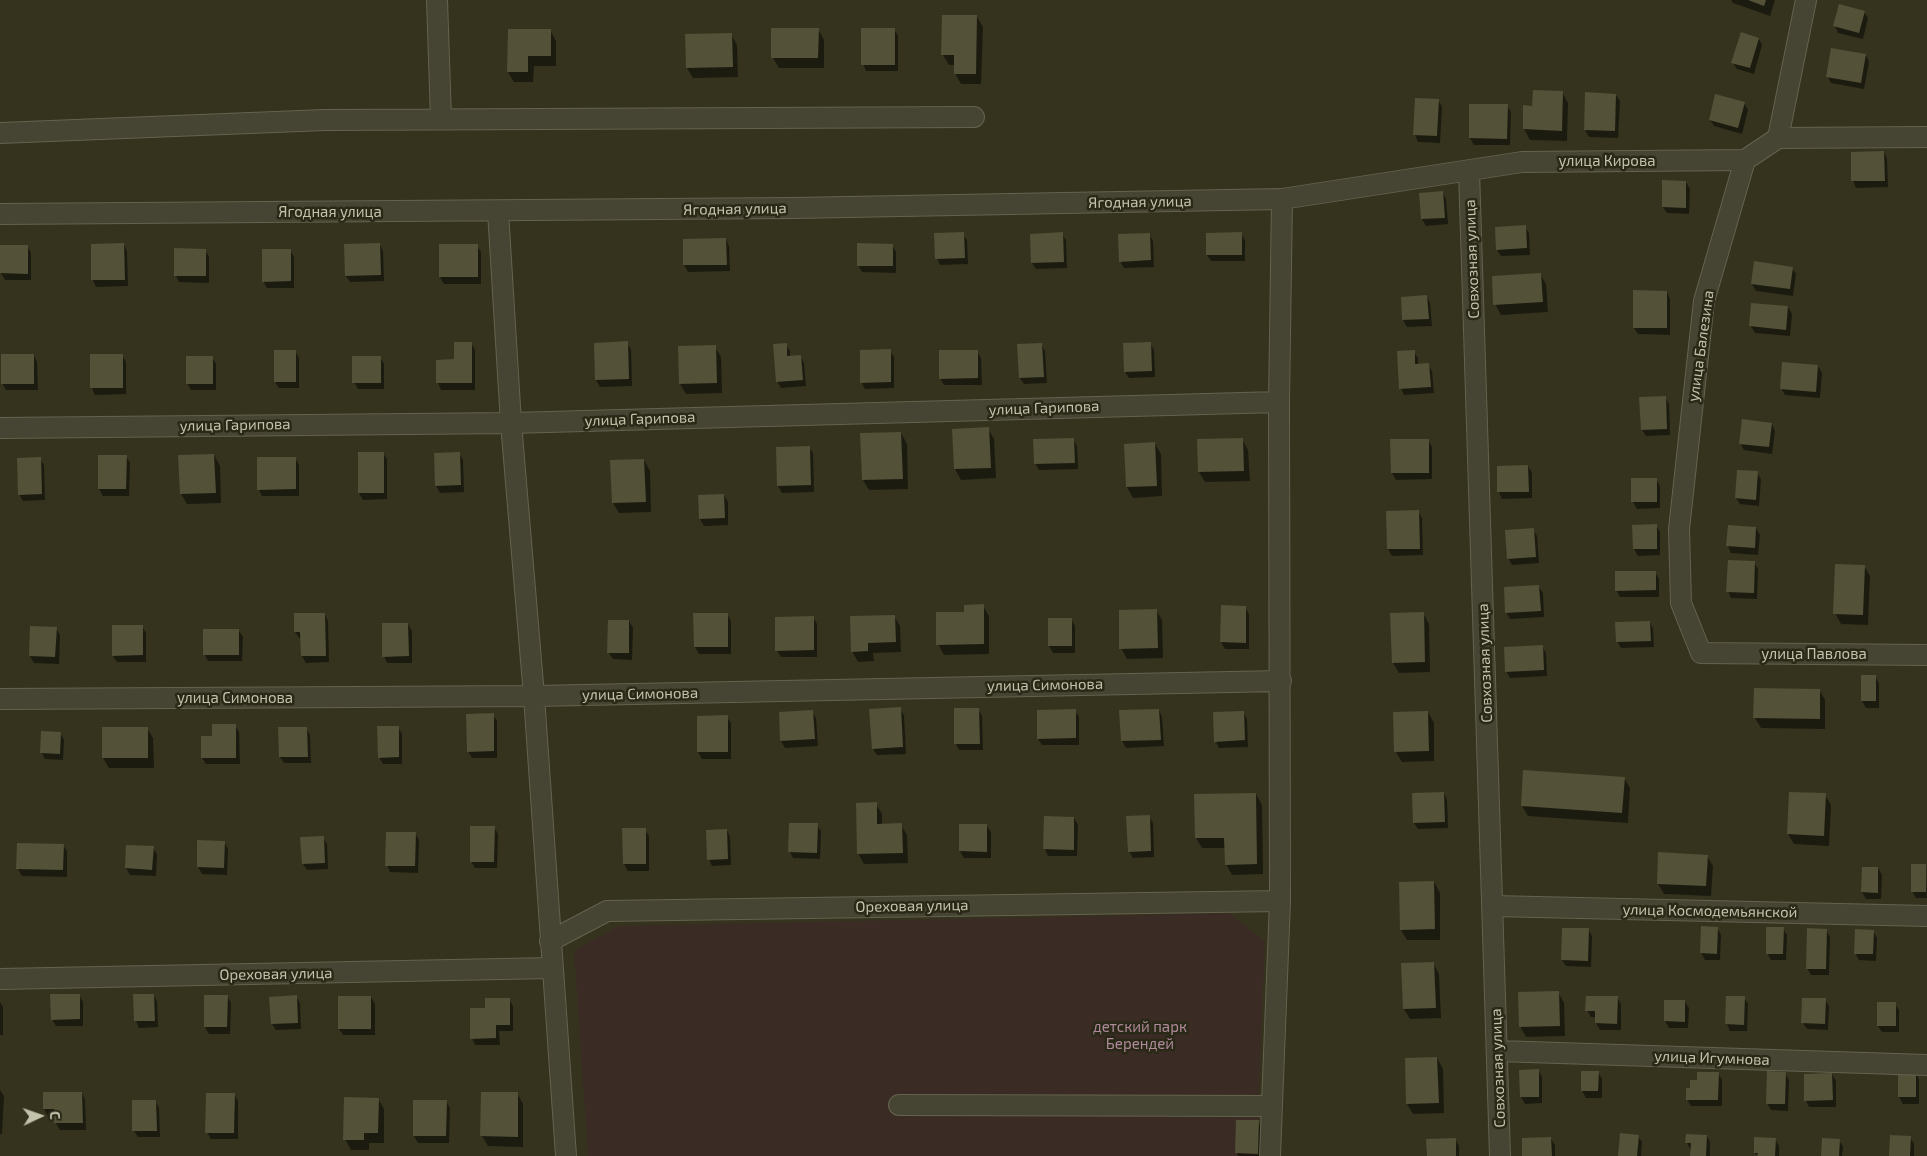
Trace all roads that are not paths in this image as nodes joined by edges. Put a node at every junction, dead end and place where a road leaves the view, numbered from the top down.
1 (437, 0) edge
2 (1806, 0) edge
3 (974, 117) dead end
4 (441, 119) junction
5 (0, 133) edge
6 (1927, 137) edge
7 (1778, 138) junction
8 (1745, 160) junction
9 (1469, 171) junction
10 (1282, 199) junction
11 (498, 211) junction
12 (0, 214) edge
13 (1279, 402) junction
14 (511, 422) junction
15 (0, 428) edge
16 (1701, 653) joint
17 (1927, 655) edge
18 (1281, 680) junction
19 (534, 696) junction
20 (0, 699) edge
21 (1280, 901) junction
22 (1493, 906) junction
23 (1927, 916) edge
24 (550, 940) junction
25 (552, 968) junction
26 (0, 979) edge
27 (1498, 1050) junction
28 (1927, 1065) edge
29 (899, 1105) dead end
30 (1272, 1106) junction
31 (566, 1156) edge
32 (1270, 1156) edge
33 (1500, 1156) edge

1 - 4 street
2 - 7 street
3 - 4 street
4 - 5 street
6 - 7 street
7 - 8 street
8 - 9 street, улица Кирова
8 - 16 street, улица Балезина
9 - 10 street, Ягодная улица
9 - 22 street, Совхозная улица
10 - 11 street, Ягодная улица
10 - 13 street
11 - 12 street, Ягодная улица
11 - 14 street
13 - 14 street, улица Гарипова
13 - 18 street
14 - 15 street, улица Гарипова
14 - 19 street
16 - 17 street, улица Павлова
18 - 19 street, улица Симонова
18 - 21 street
19 - 20 street, улица Симонова
19 - 24 street
21 - 24 street, Ореховая улица
21 - 30 street
22 - 23 street, улица Космодемьянской
22 - 27 street, Совхозная улица
24 - 25 street
25 - 26 street, Ореховая улица
25 - 31 street
27 - 28 street, улица Игумнова
27 - 33 street, Совхозная улица
29 - 30 street
30 - 32 street

